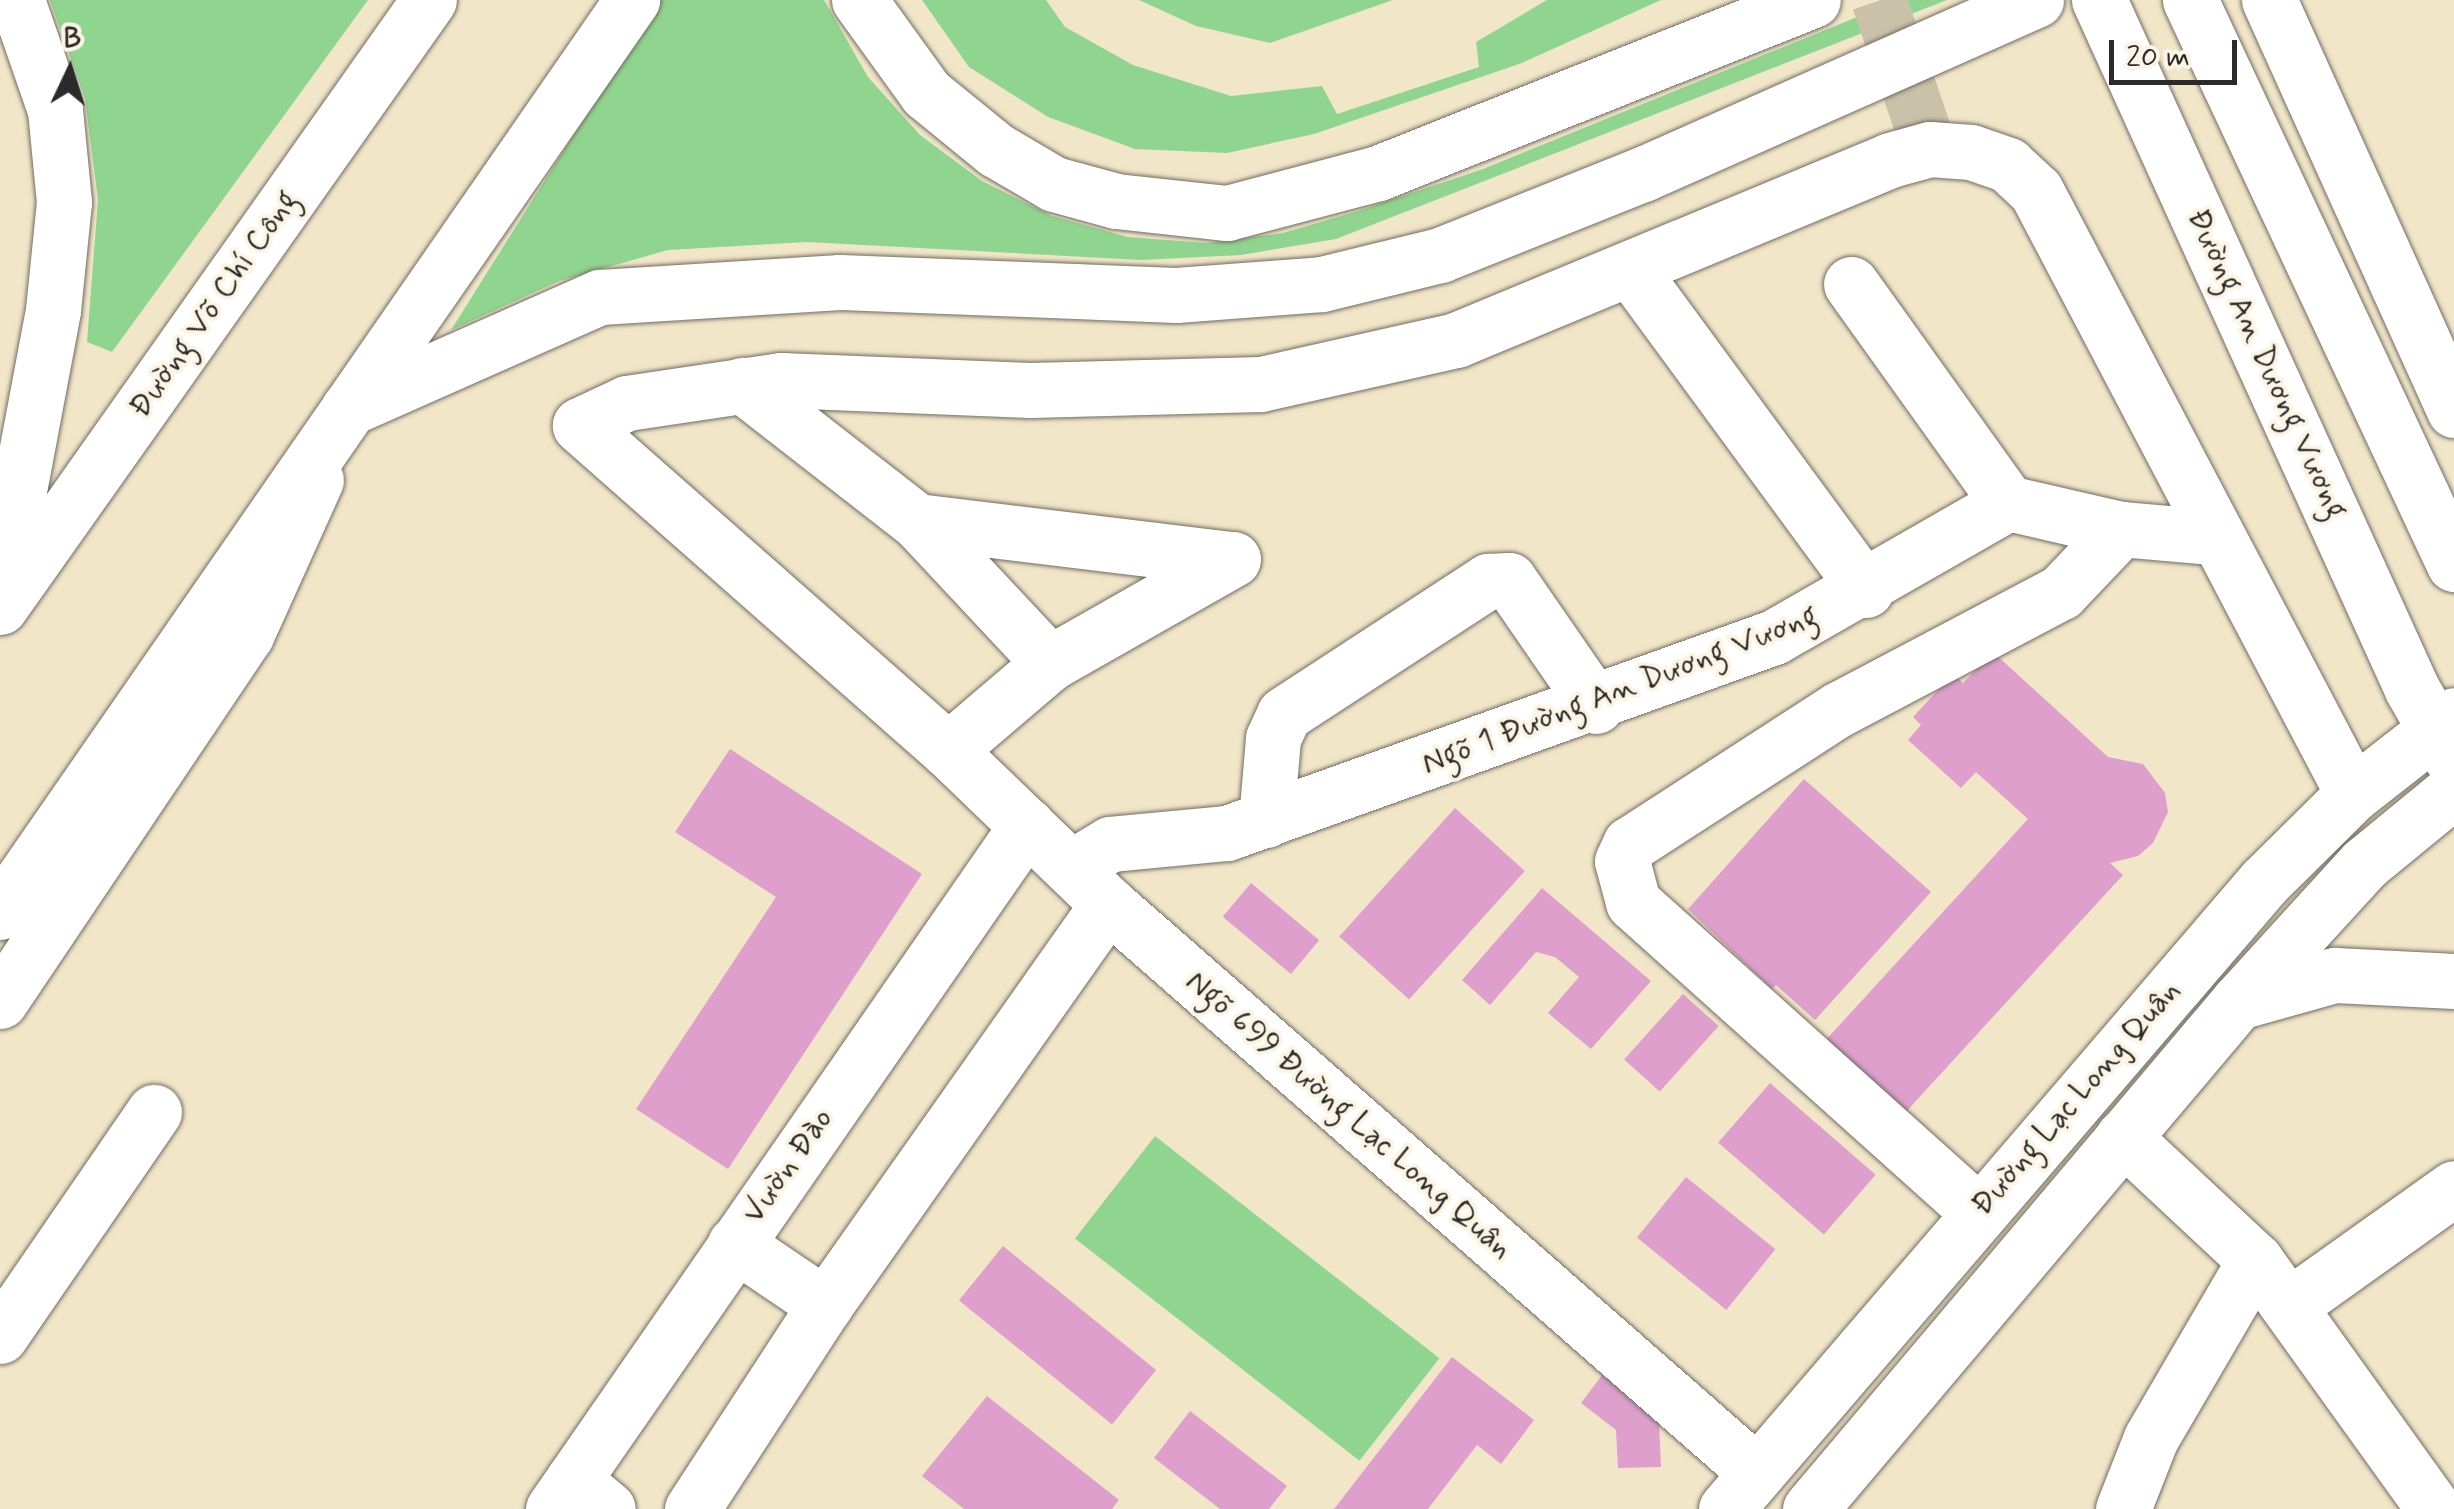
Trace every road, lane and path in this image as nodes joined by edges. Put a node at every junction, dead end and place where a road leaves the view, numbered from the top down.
1 (17, 0) edge
2 (428, 0) edge
3 (632, 0) edge
4 (860, 0) edge
5 (1813, 0) edge
6 (2036, 0) edge
7 (2100, 0) edge
8 (2190, 0) edge
9 (2269, 0) edge
10 (1631, 270) junction
11 (1851, 284) dead end
12 (742, 385) junction
13 (349, 408) junction
14 (2454, 410) edge
15 (2008, 503) junction
16 (917, 520) junction
17 (2121, 529) junction
18 (2213, 537) junction
19 (2454, 564) edge
20 (1866, 590) junction
21 (0, 591) edge
22 (0, 607) edge
23 (1050, 663) junction
24 (1596, 706) junction
25 (2447, 735) edge
26 (948, 750) junction
27 (2454, 790) edge
28 (2353, 794) junction
29 (1266, 820) junction
30 (1027, 825) junction
31 (1090, 886) junction
32 (0, 912) edge
33 (2454, 981) edge
34 (0, 1001) edge
35 (2238, 1002) junction
36 (154, 1112) dead end
37 (2123, 1137) junction
38 (2454, 1188) edge
39 (1977, 1211) junction
40 (735, 1244) junction
41 (2256, 1260) junction
42 (2290, 1304) junction
43 (825, 1306) junction
44 (0, 1336) edge
45 (1741, 1491) edge
46 (578, 1499) edge
47 (692, 1509) edge
48 (1810, 1509) edge
49 (2123, 1509) edge
50 (2434, 1509) edge

1 - 21 main road
2 - 22 main road, Đường Võ Chí Công
3 - 13 main road
4 - 5 main road
6 - 13 main road
7 - 25 main road, Đường An Dương Vương
8 - 19 main road
9 - 14 main road
10 - 12 main road
10 - 18 main road
10 - 20 main road
11 - 15 main road
12 - 16 main road
12 - 26 main road, Ngõ 699 Đường Lạc Long Quân
13 - 32 main road
13 - 34 main road
15 - 17 main road
15 - 20 main road, Ngõ 1 Đường An Dương Vương
16 - 23 main road
16 - 23 main road
17 - 18 main road
17 - 39 main road
18 - 28 main road
20 - 24 main road, Ngõ 1 Đường An Dương Vương
23 - 26 main road
24 - 29 main road, Ngõ 1 Đường An Dương Vương
24 - 29 main road
25 - 28 main road, Đường Lạc Long Quân
26 - 30 main road, Ngõ 699 Đường Lạc Long Quân
27 - 35 main road, Đường Lạc Long Quân
28 - 39 main road, Đường Lạc Long Quân
29 - 31 main road, Ngõ 1 Đường An Dương Vương
30 - 31 main road, Ngõ 699 Đường Lạc Long Quân
30 - 40 main road, Vườn Đào
31 - 43 main road
31 - 45 main road, Ngõ 699 Đường Lạc Long Quân
33 - 35 main road
35 - 37 main road, Đường Lạc Long Quân
36 - 44 main road
37 - 41 main road
37 - 48 main road, Đường Lạc Long Quân
38 - 42 main road
39 - 45 main road, Đường Lạc Long Quân
40 - 43 main road
40 - 46 main road, Vườn Đào
41 - 42 main road
41 - 49 main road
42 - 50 main road
43 - 47 main road

